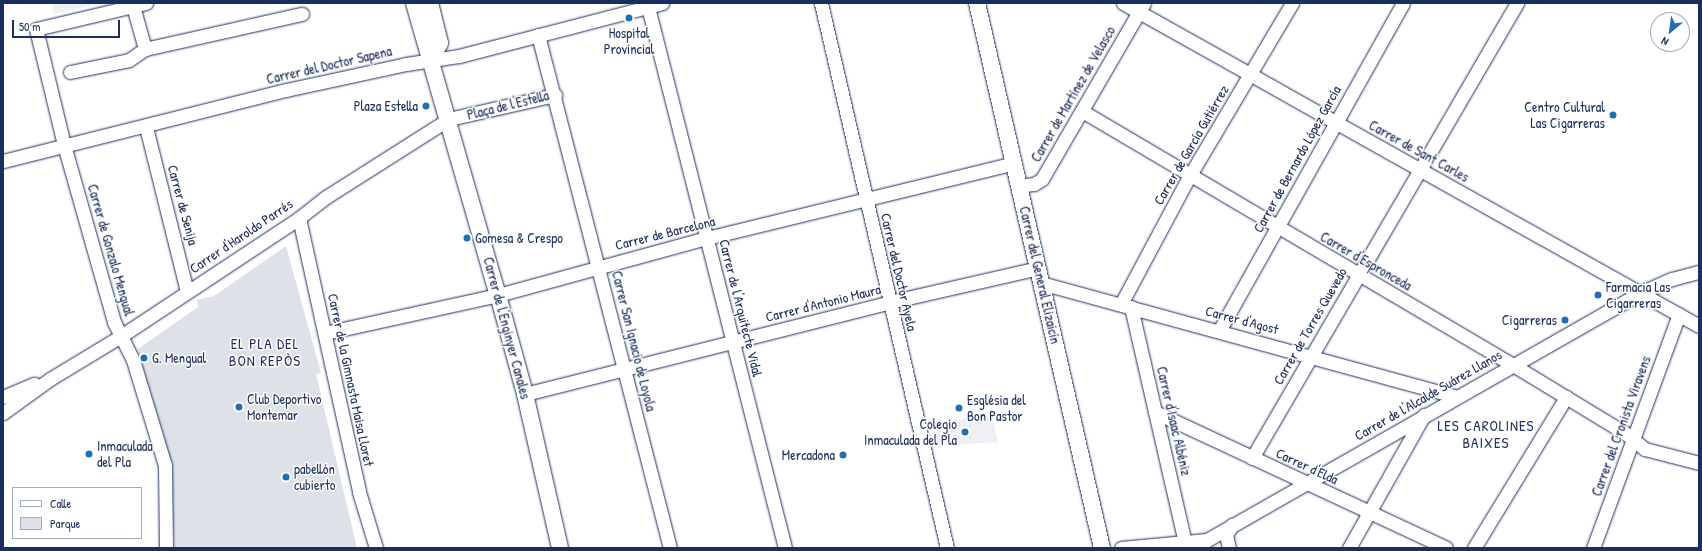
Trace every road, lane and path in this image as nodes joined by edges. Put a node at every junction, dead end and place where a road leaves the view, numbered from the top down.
1 (414, 3) edge
2 (430, 3) edge
3 (662, 3) edge
4 (821, 3) edge
5 (977, 3) edge
6 (1123, 3) edge
7 (1292, 3) edge
8 (1402, 3) edge
9 (1516, 3) edge
10 (139, 4) edge
11 (648, 7) junction
12 (1141, 8) edge
13 (302, 14) dead end
14 (538, 35) junction
15 (145, 49) junction
16 (430, 61) junction
17 (70, 72) dead end
18 (1251, 75) junction
19 (555, 96) junction
20 (1082, 111) junction
21 (446, 116) junction
22 (1335, 122) junction
23 (146, 127) junction
24 (64, 145) junction
25 (3, 161) edge
26 (1014, 162) junction
27 (1420, 170) junction
28 (1190, 175) junction
29 (1019, 186) junction
30 (865, 200) junction
31 (299, 218) junction
32 (1277, 227) junction
33 (707, 238) junction
34 (598, 267) junction
35 (1699, 272) edge
36 (1358, 275) junction
37 (1040, 276) junction
38 (187, 291) junction
39 (1640, 293) junction
40 (498, 294) junction
41 (890, 302) junction
42 (1126, 306) junction
43 (1679, 314) junction
44 (1699, 326) edge
45 (1220, 331) junction
46 (325, 333) junction
47 (121, 336) junction
48 (733, 342) junction
49 (1311, 356) junction
50 (1513, 365) junction
51 (625, 370) junction
52 (50, 379) junction
53 (525, 394) junction
54 (3, 397) edge
55 (1457, 397) junction
56 (1566, 397) junction
57 (1155, 412) junction
58 (3, 413) edge
59 (1424, 415) junction
60 (1634, 440) junction
61 (1252, 458) junction
62 (1699, 463) edge
63 (1305, 484) junction
64 (1368, 513) junction
65 (1232, 525) junction
66 (1185, 543) junction
67 (166, 548) edge
68 (376, 548) edge
69 (560, 548) edge
70 (670, 548) edge
71 (785, 548) edge
72 (947, 548) edge
73 (1102, 548) edge
74 (1121, 548) edge
75 (1229, 548) edge
76 (1349, 548) edge
77 (1446, 548) edge
78 (1474, 548) edge
79 (1593, 548) edge

1 - 16 street
2 - 16 street
3 - 11 street, Carrer del Doctor Sapena
4 - 30 street, Carrer del Doctor Ayela
5 - 26 street, Carrer del General Elizaicín
6 - 12 street, Carrer de Sant Carles
7 - 18 street, Carrer de García Gutiérrez
8 - 22 street, Carrer de Bernardo López García
9 - 27 street, Carrer de Torres Quevedo
10 - 15 street
10 - 24 street, Carrer de Gonzalo Mengual
11 - 14 street, Carrer del Doctor Sapena
11 - 33 street, Carrer de l'Arquitecte Vidal
12 - 18 street, Carrer de Sant Carles
12 - 20 street, Carrer de Martínez de Velasco
13 - 15 street
14 - 16 street, Carrer del Doctor Sapena
14 - 19 street, Plaça de l'Estella
15 - 17 street
16 - 21 street
16 - 23 street, Carrer del Doctor Sapena
18 - 22 street, Carrer de Sant Carles
18 - 28 street, Carrer de García Gutiérrez
19 - 21 street, Plaça de l'Estella
19 - 34 street, Carrer San Ignacio de Loyola
20 - 28 street, Carrer d'Espronceda
20 - 29 street, Carrer de Martínez de Velasco
21 - 31 street, Carrer d'Haroldo Parrés
21 - 40 street, Carrer de l'Enginyer Canales
22 - 27 street, Carrer de Sant Carles
22 - 32 street, Carrer de Bernardo López García
23 - 24 street, Carrer del Doctor Sapena
23 - 38 street, Carrer de Senija
24 - 25 street, Carrer del Doctor Sapena
24 - 47 street, Carrer de Gonzalo Mengual
26 - 29 street, Carrer del General Elizaicín
26 - 30 street, Carrer de Barcelona
27 - 36 street, Carrer de Torres Quevedo
27 - 39 street, Carrer de Sant Carles
28 - 32 street, Carrer d'Espronceda
28 - 42 street, Carrer de García Gutiérrez
29 - 37 street, Carrer del General Elizaicín
30 - 33 street, Carrer de Barcelona
30 - 41 street, Carrer del Doctor Ayela
31 - 38 street, Carrer d'Haroldo Parrés
31 - 46 street, Carrer de la Gimnasta Maisa Lloret
32 - 36 street, Carrer d'Espronceda
32 - 45 street, Carrer de Bernardo López García
33 - 34 street, Carrer de Barcelona
33 - 48 street, Carrer de l'Arquitecte Vidal
34 - 40 street, Carrer de Barcelona
34 - 51 street, Carrer San Ignacio de Loyola
35 - 39 street, Carrer de l'Alcalde Suárez Llanos
36 - 49 street, Carrer de Torres Quevedo
36 - 50 street, Carrer d'Espronceda
37 - 41 street, Carrer d'Antonio Maura
37 - 42 street, Carrer d'Agost
37 - 73 street, Carrer del General Elizaicín
38 - 47 street, Carrer d'Haroldo Parrés
39 - 43 street, Carrer de Sant Carles
39 - 50 street, Carrer de l'Alcalde Suárez Llanos
40 - 46 street, Carrer de Barcelona
40 - 53 street, Carrer de l'Enginyer Canales
41 - 48 street, Carrer d'Antonio Maura
41 - 72 street, Carrer del Doctor Ayela
42 - 45 street, Carrer d'Agost
42 - 57 street, Carrer d'Isaac Albéniz
43 - 44 street, Carrer de Sant Carles
43 - 60 street, Carrer del Cronista Viravens
45 - 49 street, Carrer d'Agost
46 - 68 street, Carrer de la Gimnasta Maisa Lloret
47 - 52 street, Carrer d'Haroldo Parrés
47 - 67 street, Carrer de Gonzalo Mengual
48 - 51 street, Carrer d'Antonio Maura
48 - 71 street, Carrer de l'Arquitecte Vidal
49 - 55 street, Carrer d'Agost
49 - 61 street, Carrer de Torres Quevedo
50 - 55 street, Carrer de l'Alcalde Suárez Llanos
50 - 56 street, Carrer d'Espronceda
51 - 53 street, Carrer d'Antonio Maura
51 - 70 street, Carrer San Ignacio de Loyola
52 - 54 street, Carrer d'Haroldo Parrés
52 - 58 street, Carrer d'Haroldo Parrés
53 - 69 street, Carrer de l'Enginyer Canales
55 - 59 street, Carrer de l'Alcalde Suárez Llanos
56 - 60 street, Carrer d'Espronceda
56 - 78 street
57 - 61 street, Carrer d'Elda
57 - 66 street, Carrer d'Isaac Albéniz
59 - 63 street, Carrer de l'Alcalde Suárez Llanos
59 - 64 street
60 - 62 street
60 - 79 street, Carrer del Cronista Viravens
61 - 63 street, Carrer d'Elda
63 - 64 street, Carrer d'Elda
63 - 65 street, Carrer de l'Alcalde Suárez Llanos
64 - 76 street
64 - 77 street, Carrer d'Elda
65 - 66 street, Carrer de l'Alcalde Suárez Llanos
65 - 75 street
66 - 74 street, Carrer de l'Alcalde Suárez Llanos

